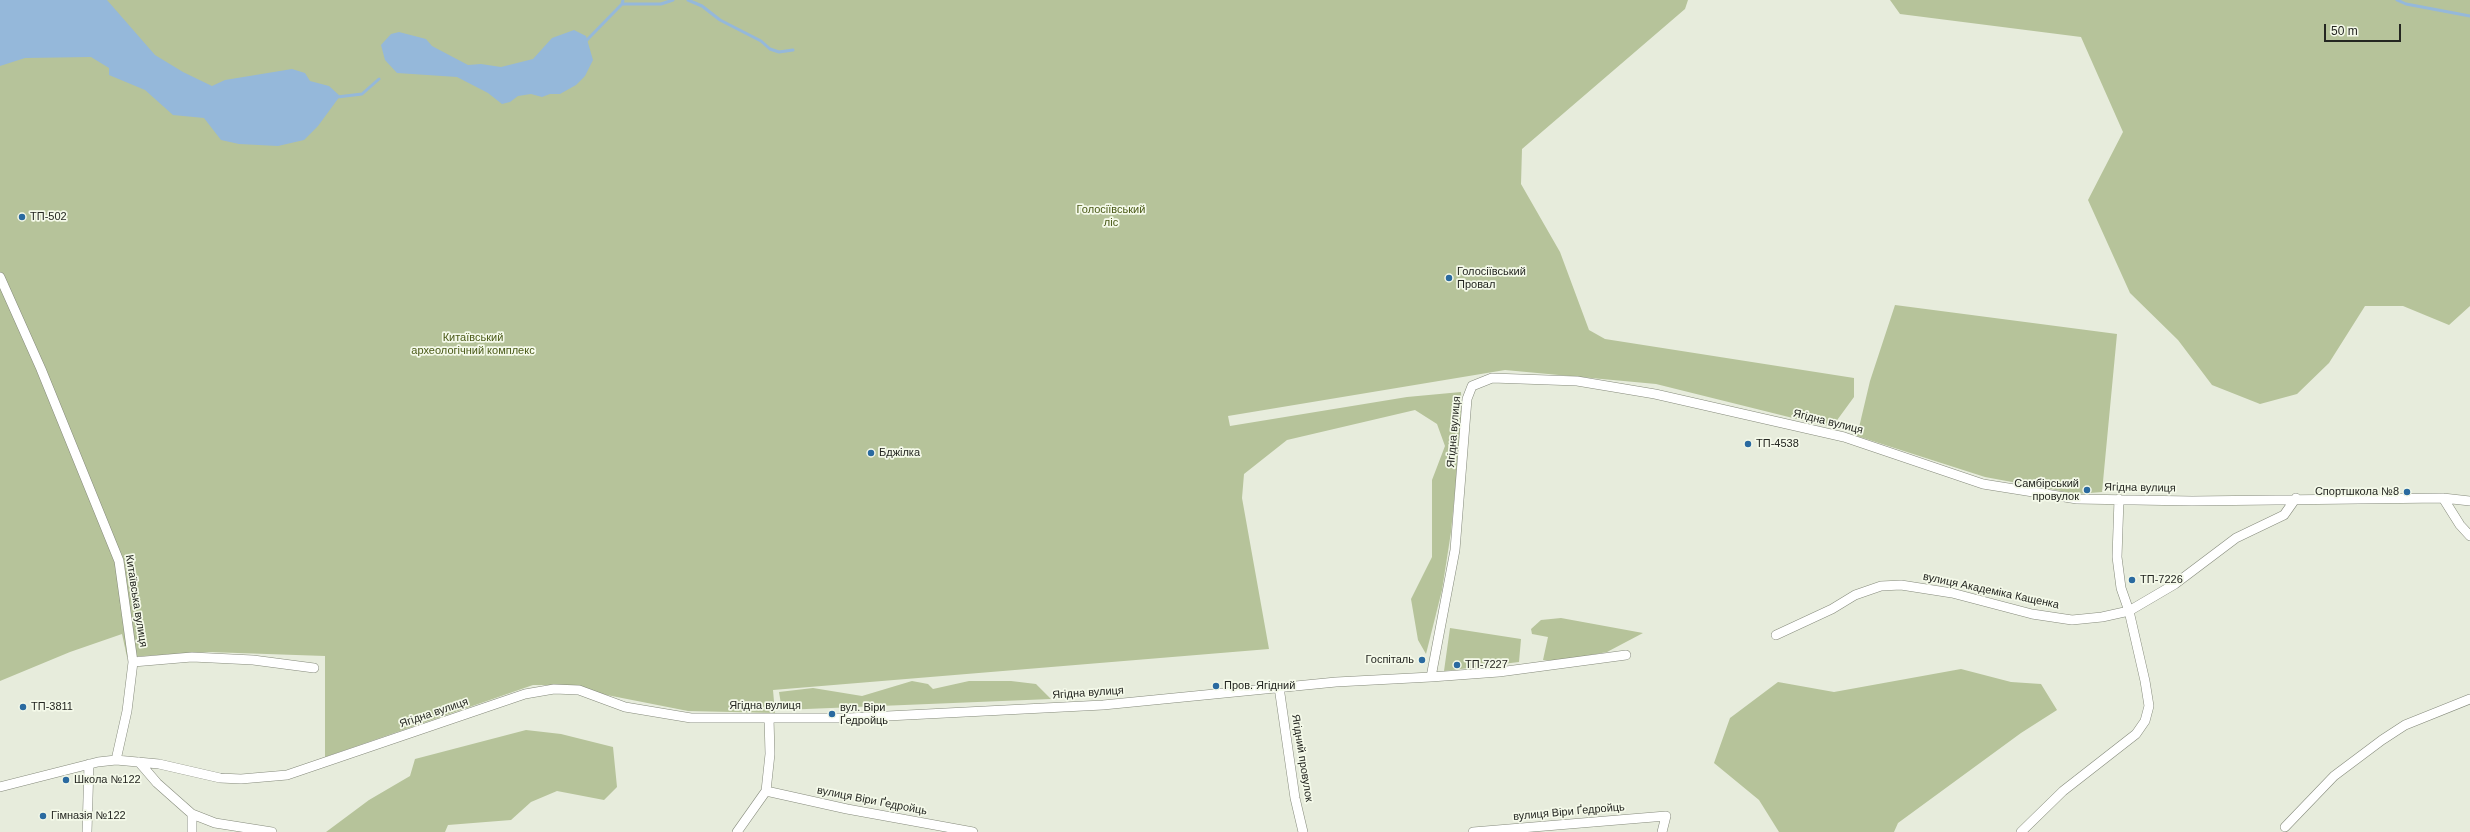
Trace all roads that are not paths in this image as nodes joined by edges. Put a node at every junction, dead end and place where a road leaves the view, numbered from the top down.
1 (0, 277) edge
2 (2296, 498) junction
3 (2443, 498) junction
4 (2119, 499) junction
5 (2470, 501) edge
6 (2470, 536) edge
7 (2129, 611) junction
8 (1776, 635) dead end
9 (1626, 655) dead end
10 (133, 662) junction
11 (314, 668) dead end
12 (1432, 677) junction
13 (1279, 688) junction
14 (2470, 699) edge
15 (769, 718) junction
16 (116, 760) junction
17 (139, 762) junction
18 (89, 764) junction
19 (0, 787) edge
20 (766, 791) junction
21 (192, 814) junction
22 (2285, 827) dead end
23 (87, 832) edge
24 (192, 832) edge
25 (272, 832) edge
26 (737, 832) edge
27 (972, 832) edge
28 (1303, 832) edge
29 (1473, 832) edge
30 (1662, 832) edge
31 (2021, 832) edge

1 - 10 street, Китаївська вулиця
2 - 3 street, Ягідна вулиця
2 - 4 street, Ягідна вулиця
2 - 7 street, вулиця Академіка Кащенка
3 - 5 street, Ягідна вулиця
3 - 6 street
4 - 7 street
4 - 12 street, Ягідна вулиця
7 - 8 street, вулиця Академіка Кащенка
7 - 31 street
9 - 12 street, Ягідна вулиця
10 - 11 street
10 - 16 street, Китаївська вулиця
12 - 13 street, Ягідна вулиця
13 - 15 street, Ягідна вулиця
13 - 28 street, Ягідний провулок
14 - 22 street
15 - 17 street, Ягідна вулиця
15 - 20 street
16 - 17 street, Ягідна вулиця
16 - 18 street
17 - 21 street
18 - 19 street
18 - 23 street
20 - 26 street
20 - 27 street, вулиця Віри Ґедройць
21 - 24 street
21 - 25 street
29 - 30 street, вулиця Віри Ґедройць

